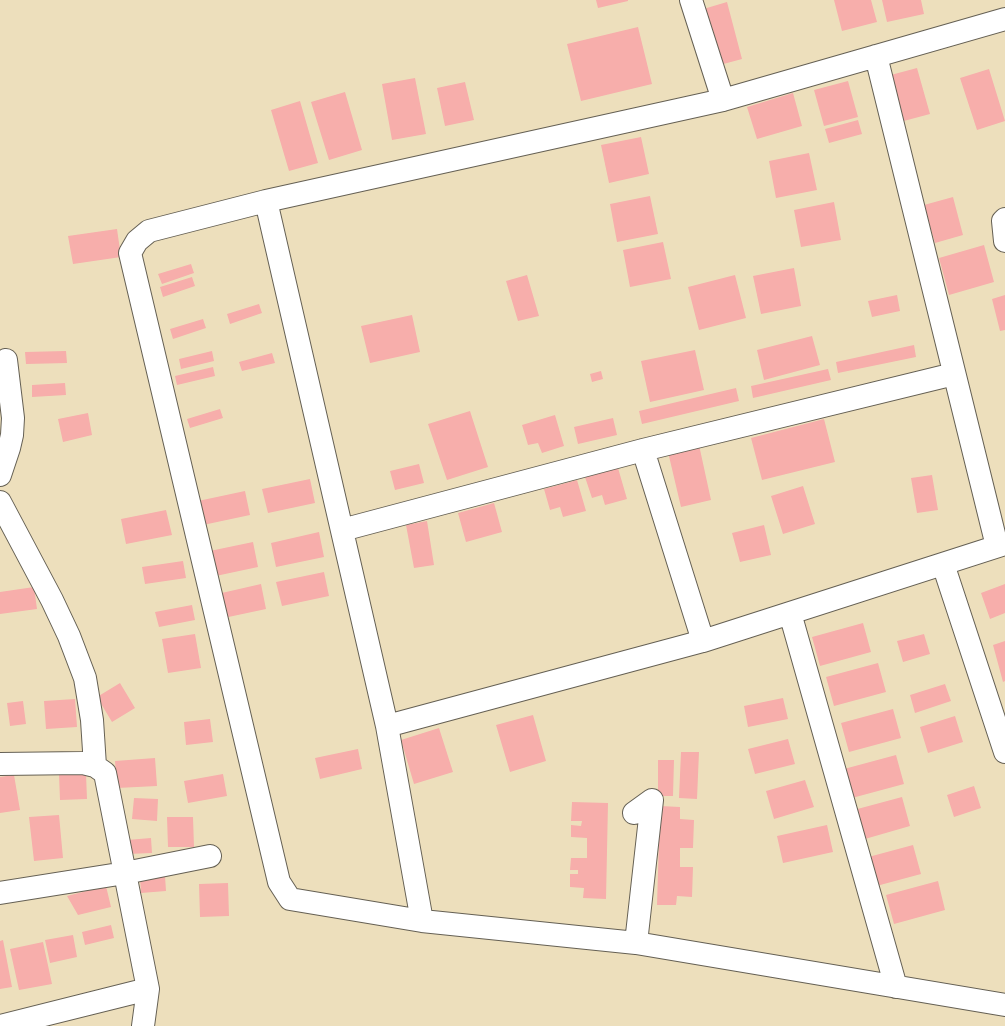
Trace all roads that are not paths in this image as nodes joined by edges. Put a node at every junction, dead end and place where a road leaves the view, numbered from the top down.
1 (691, 0) edge
2 (1003, 26) edge
3 (876, 56) junction
4 (723, 100) junction
5 (266, 201) junction
6 (1005, 219) edge
7 (1005, 241) edge
8 (6, 360) dead end
9 (954, 374) junction
10 (643, 450) junction
11 (0, 475) edge
12 (0, 502) edge
13 (342, 530) junction
14 (1001, 545) edge
15 (943, 564) junction
16 (790, 613) junction
17 (703, 641) junction
18 (387, 726) junction
19 (1005, 752) edge
20 (0, 764) edge
21 (95, 766) junction
22 (634, 813) dead end
23 (210, 856) dead end
24 (125, 873) junction
25 (0, 893) edge
26 (422, 921) junction
27 (636, 943) junction
28 (896, 987) junction
29 (148, 989) junction
30 (1005, 1006) edge
31 (0, 1026) edge
32 (143, 1026) edge

1 - 4 street
2 - 3 street
3 - 4 street
3 - 9 street
4 - 5 street
5 - 13 street
5 - 26 street
6 - 7 street
8 - 11 street
9 - 10 street
9 - 14 street
10 - 13 street
10 - 17 street
12 - 21 street
13 - 18 street
14 - 15 street
15 - 16 street
15 - 19 street
16 - 17 street
16 - 28 street
17 - 18 street
18 - 26 street
20 - 21 street
21 - 24 street
22 - 27 street
23 - 24 street
24 - 25 street
24 - 29 street
26 - 27 street
27 - 28 street
28 - 30 street
29 - 31 street
29 - 32 street

